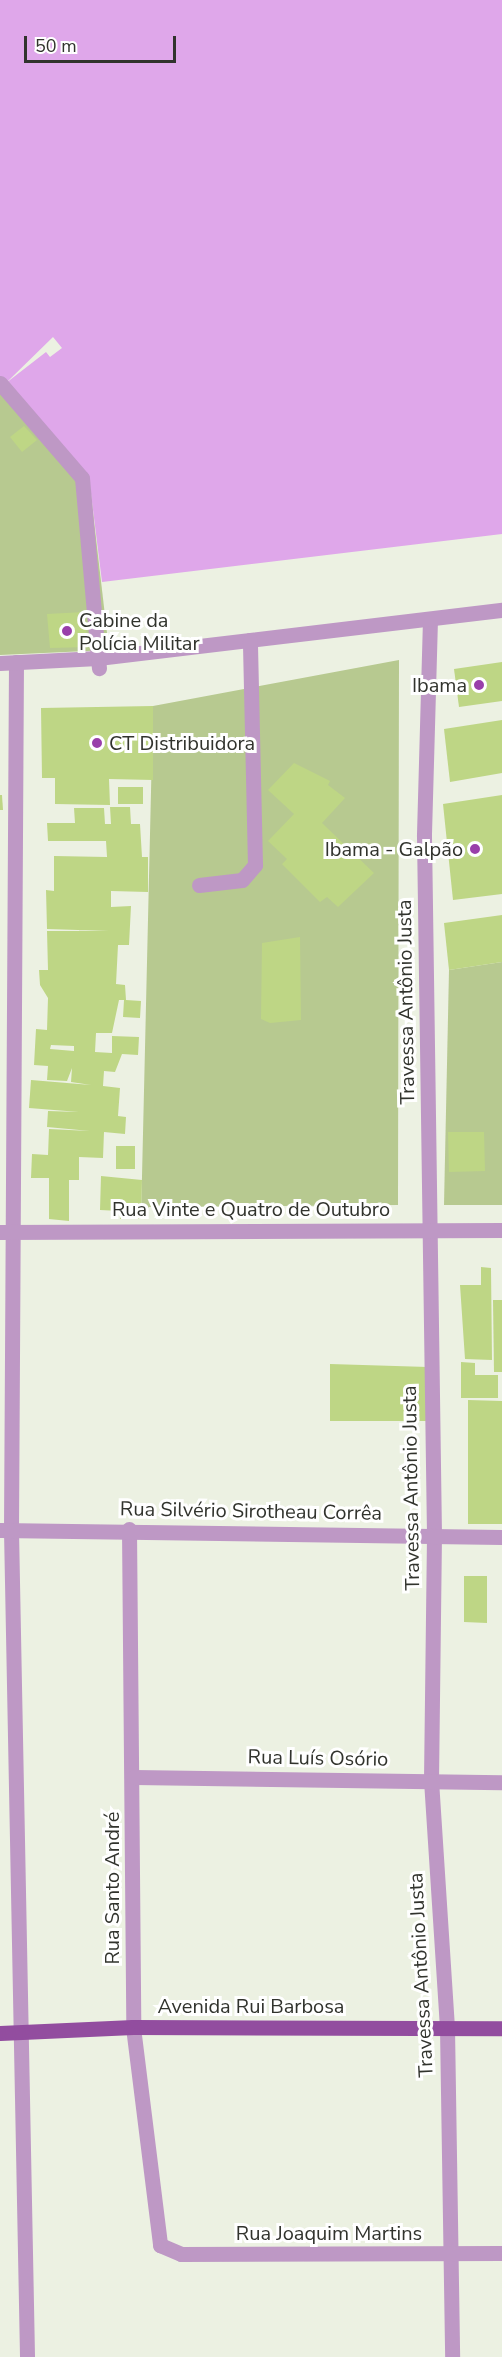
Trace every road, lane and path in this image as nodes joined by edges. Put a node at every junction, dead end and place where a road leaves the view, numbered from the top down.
1 (0, 383) edge
2 (502, 610) edge
3 (430, 619) junction
4 (250, 640) junction
5 (16, 662) junction
6 (0, 663) edge
7 (98, 663) junction
8 (198, 885) dead end
9 (428, 1228) junction
10 (502, 1230) edge
11 (0, 1232) edge
12 (16, 1232) junction
13 (129, 1529) junction
14 (5, 1530) edge
15 (434, 1535) junction
16 (502, 1537) edge
17 (134, 1777) junction
18 (431, 1780) junction
19 (502, 1782) edge
20 (133, 2027) junction
21 (447, 2028) junction
22 (502, 2028) edge
23 (0, 2033) edge
24 (23, 2033) junction
25 (160, 2245) joint
26 (502, 2253) edge
27 (451, 2254) junction
28 (27, 2357) edge
29 (452, 2357) edge

1 - 7 street
2 - 3 street
3 - 4 street
3 - 9 street, Travessa Antônio Justa
4 - 7 street
4 - 8 street
5 - 6 street
5 - 7 street
5 - 12 street
9 - 10 street, Rua Vinte e Quatro de Outubro
9 - 12 street, Rua Vinte e Quatro de Outubro
9 - 15 street, Travessa Antônio Justa
11 - 12 street, Rua Vinte e Quatro de Outubro
12 - 14 street
13 - 14 street, Rua Silvério Sirotheau Corrêa
13 - 15 street, Rua Silvério Sirotheau Corrêa
13 - 17 street, Rua Santo André
14 - 24 street
15 - 16 street, Rua Silvério Sirotheau Corrêa
15 - 18 street, Travessa Antônio Justa
17 - 18 street, Rua Luís Osório
17 - 20 street, Rua Santo André
18 - 19 street, Rua Luís Osório
18 - 21 street, Travessa Antônio Justa
20 - 21 main road, Avenida Rui Barbosa
20 - 24 main road, Avenida Rui Barbosa
20 - 25 street, Rua Santo André
21 - 22 main road, Avenida Rui Barbosa
21 - 27 street, Travessa Antônio Justa
23 - 24 main road, Avenida Rui Barbosa
24 - 28 street
25 - 27 street, Rua Joaquim Martins
26 - 27 street, Rua Joaquim Martins
27 - 29 street, Travessa Antônio Justa

